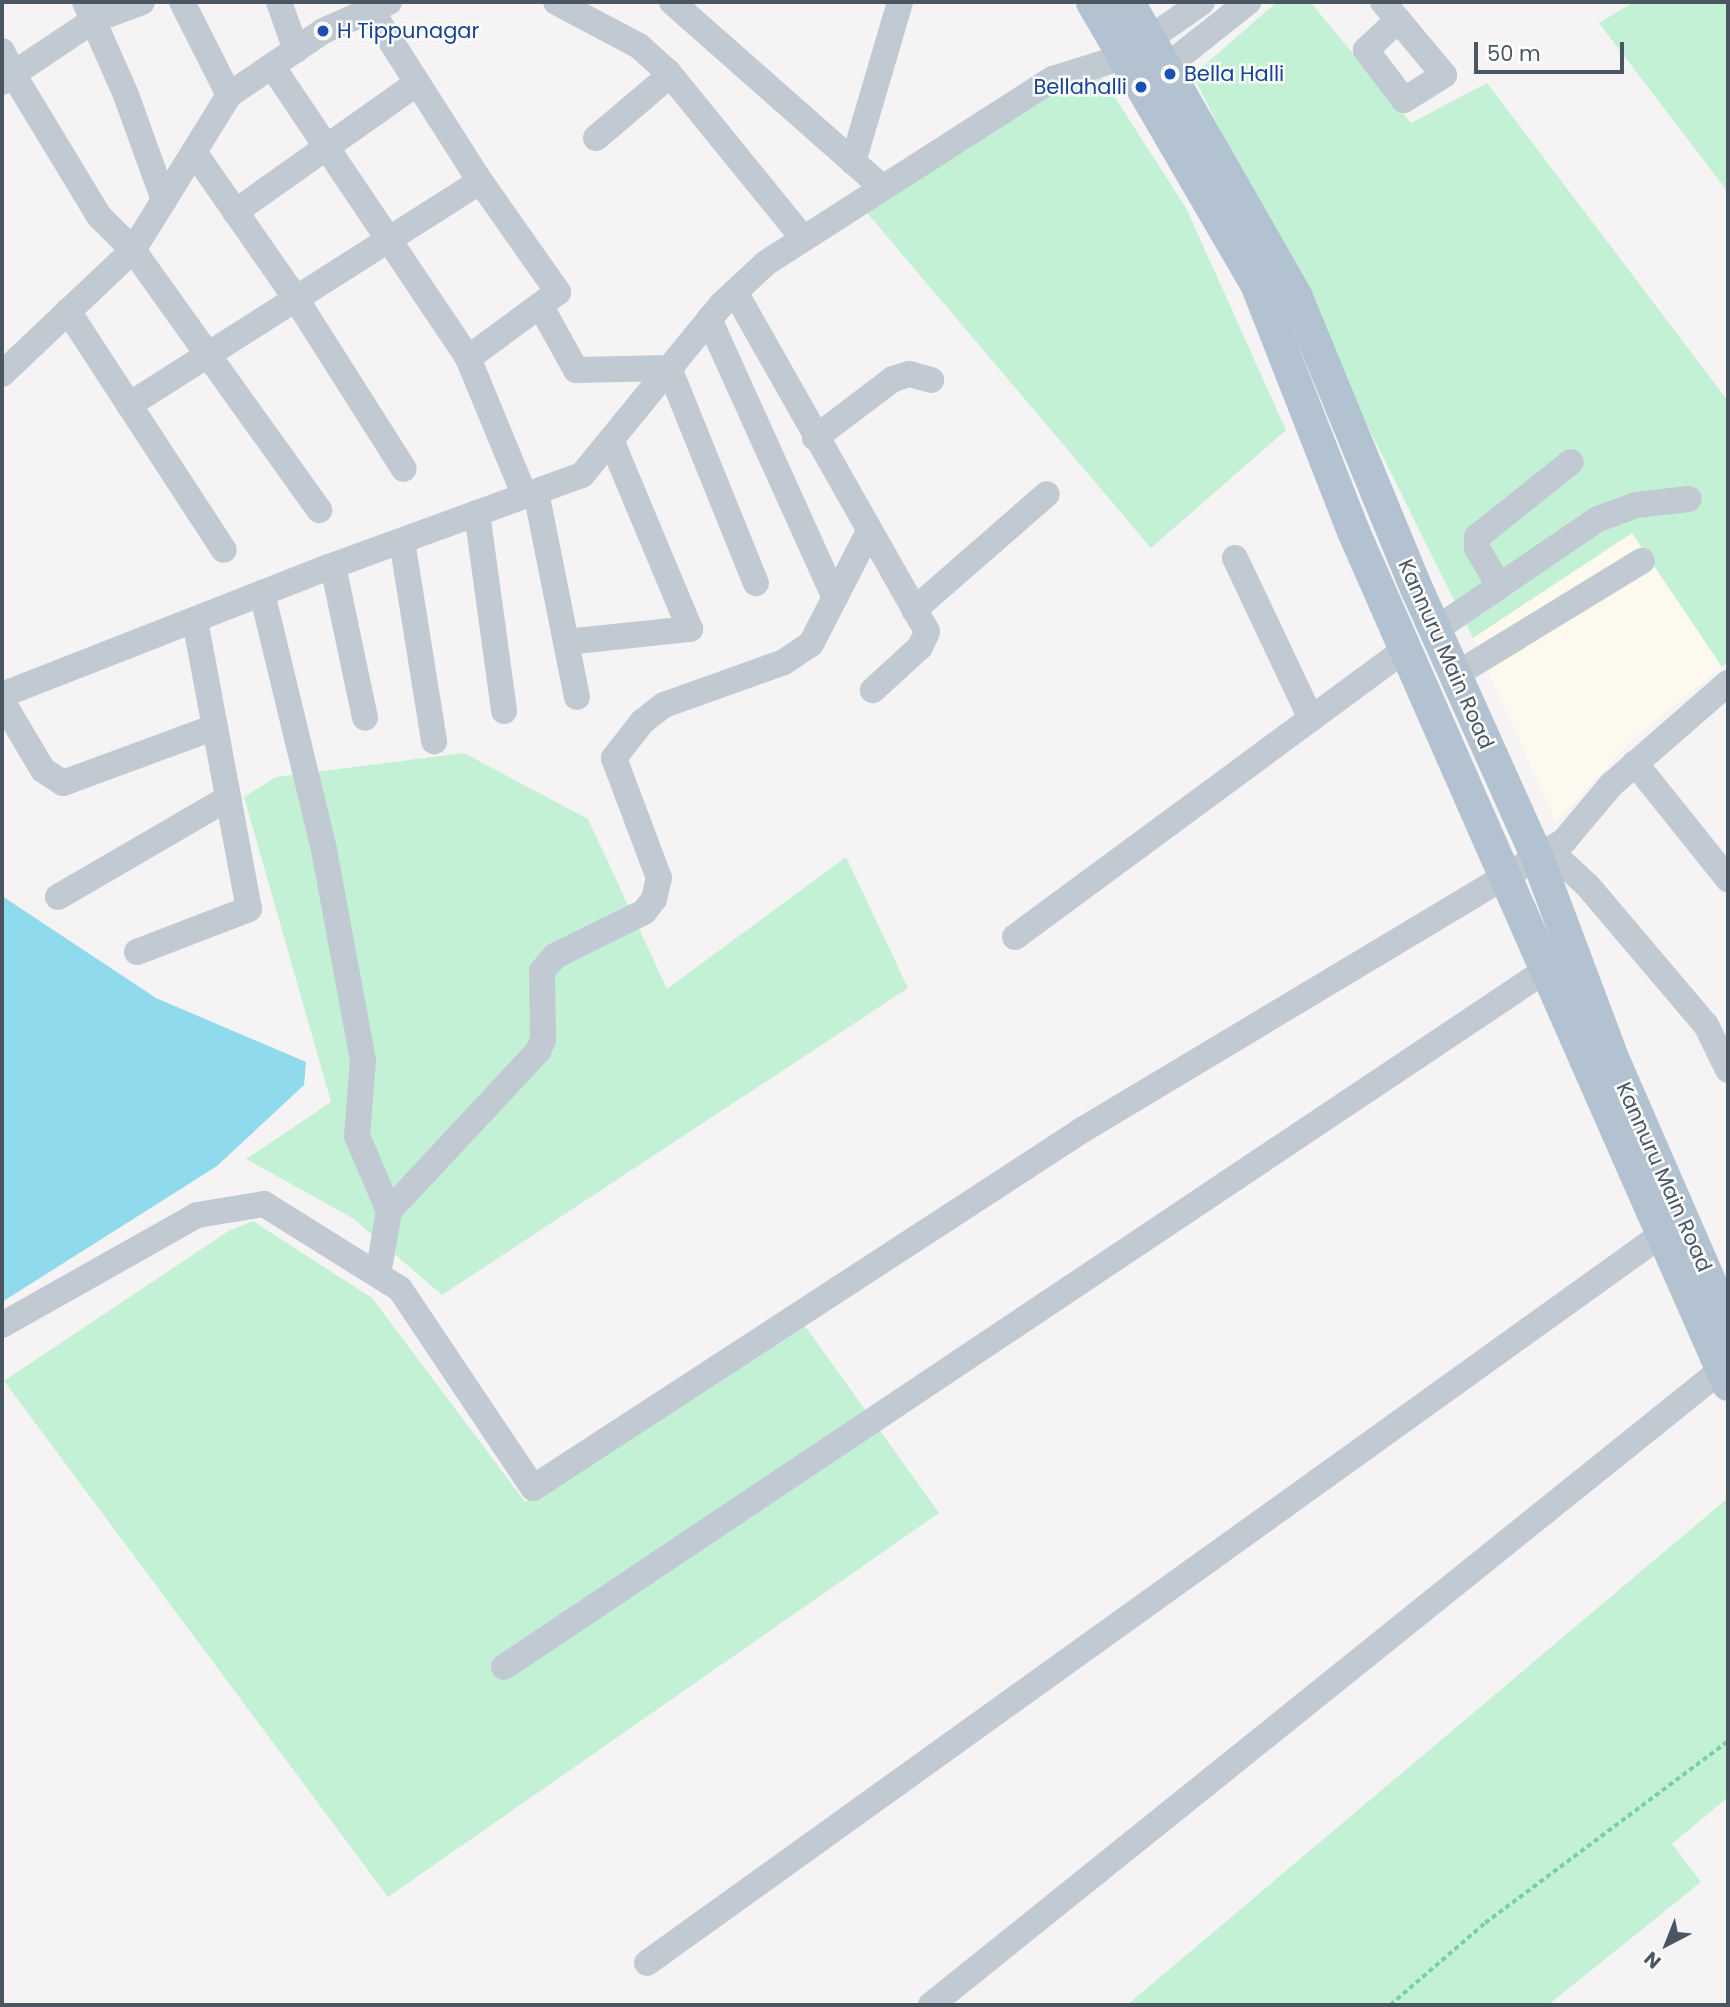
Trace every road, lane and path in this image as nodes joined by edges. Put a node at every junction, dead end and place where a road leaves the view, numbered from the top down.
1 (142, 2) edge
2 (182, 2) edge
3 (279, 2) edge
4 (556, 2) edge
5 (672, 2) edge
6 (900, 2) edge
7 (1092, 2) edge
8 (1128, 2) edge
9 (1202, 2) edge
10 (1248, 2) edge
11 (380, 6) edge
12 (90, 11) edge
13 (296, 50) junction
14 (1159, 54) junction
15 (1123, 57) junction
16 (272, 66) junction
17 (5, 69) edge
18 (670, 75) junction
19 (417, 83) junction
20 (229, 95) junction
21 (596, 138) dead end
22 (326, 148) junction
23 (194, 152) junction
24 (853, 162) junction
25 (480, 181) junction
26 (882, 187) junction
27 (164, 200) junction
28 (235, 212) junction
29 (803, 239) junction
30 (387, 240) junction
31 (133, 250) junction
32 (735, 292) junction
33 (296, 299) junction
34 (540, 305) junction
35 (68, 311) junction
36 (709, 319) junction
37 (210, 354) junction
38 (467, 358) junction
39 (669, 368) junction
40 (2, 374) edge
41 (931, 380) dead end
42 (129, 405) junction
43 (816, 438) junction
44 (611, 440) junction
45 (1571, 462) dead end
46 (404, 469) dead end
47 (531, 494) junction
48 (1046, 494) dead end
49 (1689, 499) dead end
50 (319, 510) dead end
51 (477, 513) junction
52 (868, 533) junction
53 (402, 541) junction
54 (224, 550) dead end
55 (1235, 558) dead end
56 (1642, 561) dead end
57 (333, 566) junction
58 (756, 583) dead end
59 (1499, 586) junction
60 (262, 593) junction
61 (835, 598) junction
62 (914, 610) junction
63 (195, 620) junction
64 (1435, 630) junction
65 (566, 642) junction
66 (1406, 649) junction
67 (1455, 675) junction
68 (1728, 683) edge
69 (873, 690) dead end
70 (577, 697) dead end
71 (2, 698) edge
72 (505, 711) dead end
73 (365, 718) dead end
74 (1311, 719) junction
75 (215, 727) junction
76 (434, 741) dead end
77 (1635, 763) junction
78 (228, 798) junction
79 (1542, 852) junction
80 (1504, 874) junction
81 (1728, 879) edge
82 (58, 897) dead end
83 (1015, 937) dead end
84 (137, 951) dead end
85 (1546, 970) junction
86 (1723, 1044) edge
87 (1728, 1070) edge
88 (388, 1211) junction
89 (1661, 1235) junction
90 (378, 1275) junction
91 (1728, 1324) edge
92 (2, 1325) edge
93 (1725, 1377) edge
94 (505, 1667) dead end
95 (1728, 1741) edge
96 (647, 1963) dead end
97 (931, 2005) edge
98 (1390, 2005) edge

1 - 12 street
2 - 20 street
3 - 13 street
4 - 18 street
5 - 24 street
6 - 24 street
7 - 15 main road
8 - 14 main road, Kannuru Main Road
9 - 14 street
10 - 14 street
11 - 13 street
11 - 19 street
12 - 17 street
12 - 27 street
13 - 16 street
14 - 15 street
14 - 64 main road, Kannuru Main Road
15 - 26 street
15 - 66 main road
16 - 20 street
16 - 22 street
17 - 31 street
18 - 21 street
18 - 29 street
19 - 22 street
19 - 25 street
20 - 23 street
22 - 28 street
22 - 30 street
23 - 27 street
23 - 28 street
24 - 26 street
25 - 30 street
25 - 34 street
26 - 29 street
27 - 31 street
28 - 33 street
29 - 32 street
30 - 33 street
30 - 38 street
31 - 35 street
31 - 37 street
32 - 36 street
32 - 43 street
33 - 37 street
33 - 46 street
34 - 38 street
34 - 39 street
35 - 40 street
35 - 42 street
36 - 39 street
36 - 61 street
37 - 42 street
37 - 50 street
38 - 47 street
39 - 44 street
39 - 58 street
41 - 43 street
42 - 54 street
43 - 52 street
44 - 47 street
44 - 65 street
45 - 59 street
47 - 51 street
47 - 65 street
48 - 62 street
49 - 59 street
51 - 53 street
51 - 72 street
52 - 61 street
52 - 62 street
53 - 57 street
53 - 76 street
55 - 74 street
56 - 67 street
57 - 60 street
57 - 73 street
59 - 64 street
60 - 63 street
60 - 88 street
61 - 88 street
62 - 69 street
63 - 71 street
63 - 75 street
64 - 67 main road, Kannuru Main Road
65 - 70 street
66 - 74 street
66 - 80 main road
67 - 79 main road, Kannuru Main Road
68 - 77 street
71 - 75 street
74 - 83 street
75 - 78 street
77 - 79 street
77 - 81 street
78 - 82 street
78 - 84 street
79 - 80 street
79 - 86 street
79 - 91 main road, Kannuru Main Road
80 - 85 main road
80 - 90 street
85 - 89 main road
85 - 94 street
86 - 87 street
88 - 90 street
89 - 93 main road
89 - 96 street
90 - 92 street
93 - 97 street
95 - 98 path

